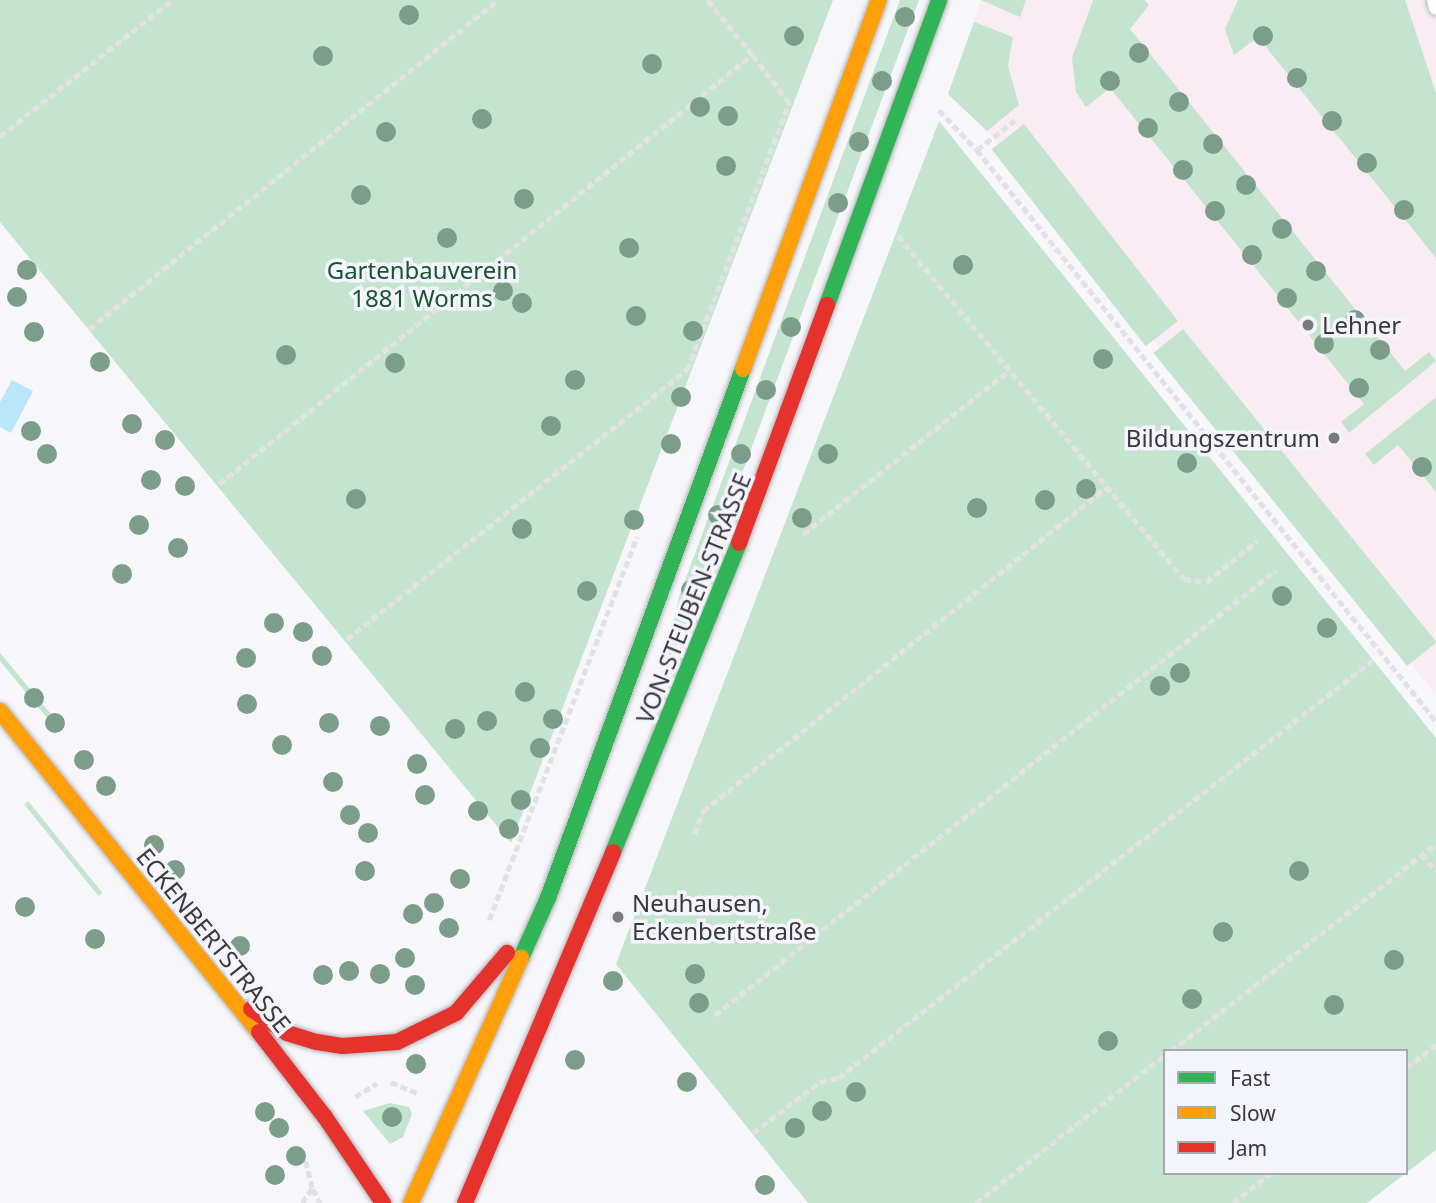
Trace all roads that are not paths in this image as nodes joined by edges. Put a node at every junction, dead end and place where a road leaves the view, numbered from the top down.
1 (879, 0) edge
2 (939, 0) edge
3 (1433, 0) edge
4 (1436, 8) edge
5 (0, 711) edge
6 (548, 898) junction
7 (231, 996) junction
8 (383, 1203) edge
9 (411, 1203) edge
10 (465, 1203) edge

1 - 6 street, VON-STEUBEN-STRASSE
2 - 10 street, VON-STEUBEN-STRASSE
3 - 4 lane
5 - 7 street, ECKENBERTSTRASSE
6 - 7 street
6 - 9 street, VON-STEUBEN-STRASSE
7 - 8 street, ECKENBERTSTRASSE

